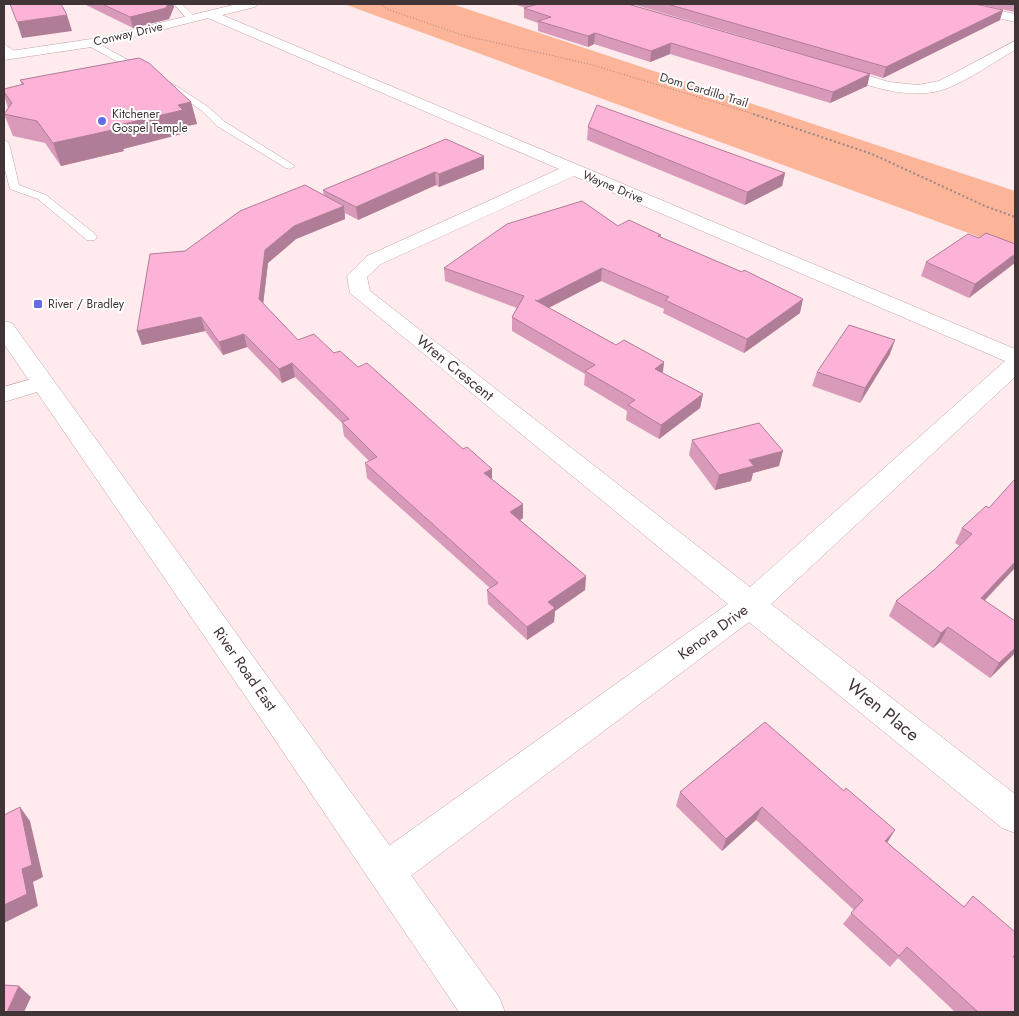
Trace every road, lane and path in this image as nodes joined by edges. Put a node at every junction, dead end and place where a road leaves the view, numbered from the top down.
1 (178, 4) edge
2 (251, 4) edge
3 (380, 4) edge
4 (954, 4) edge
5 (211, 14) junction
6 (1015, 18) edge
7 (192, 19) junction
8 (90, 43) junction
9 (1015, 44) edge
10 (7, 52) edge
11 (817, 64) edge
12 (4, 143) edge
13 (290, 166) dead end
14 (572, 170) junction
15 (1015, 217) edge
16 (91, 237) dead end
17 (4, 328) edge
18 (1015, 357) edge
19 (1015, 365) edge
20 (42, 382) junction
21 (4, 395) edge
22 (750, 605) junction
23 (1015, 816) edge
24 (386, 871) junction
25 (484, 1012) edge

1 - 7 lane
2 - 5 street, Conway Drive
3 - 15 path, Dom Cardillo Trail
4 - 6 street
5 - 7 street, Conway Drive
5 - 14 street, Wayne Drive
7 - 8 street, Conway Drive
8 - 10 street, Conway Drive
8 - 13 lane
9 - 11 street
12 - 16 lane
14 - 18 street, Wayne Drive
14 - 22 street, Wren Crescent
17 - 20 street, River Road East
19 - 22 street, Kenora Drive
20 - 21 street
20 - 24 street, River Road East
22 - 23 street, Wren Place
22 - 24 street, Kenora Drive
24 - 25 street, River Road East

